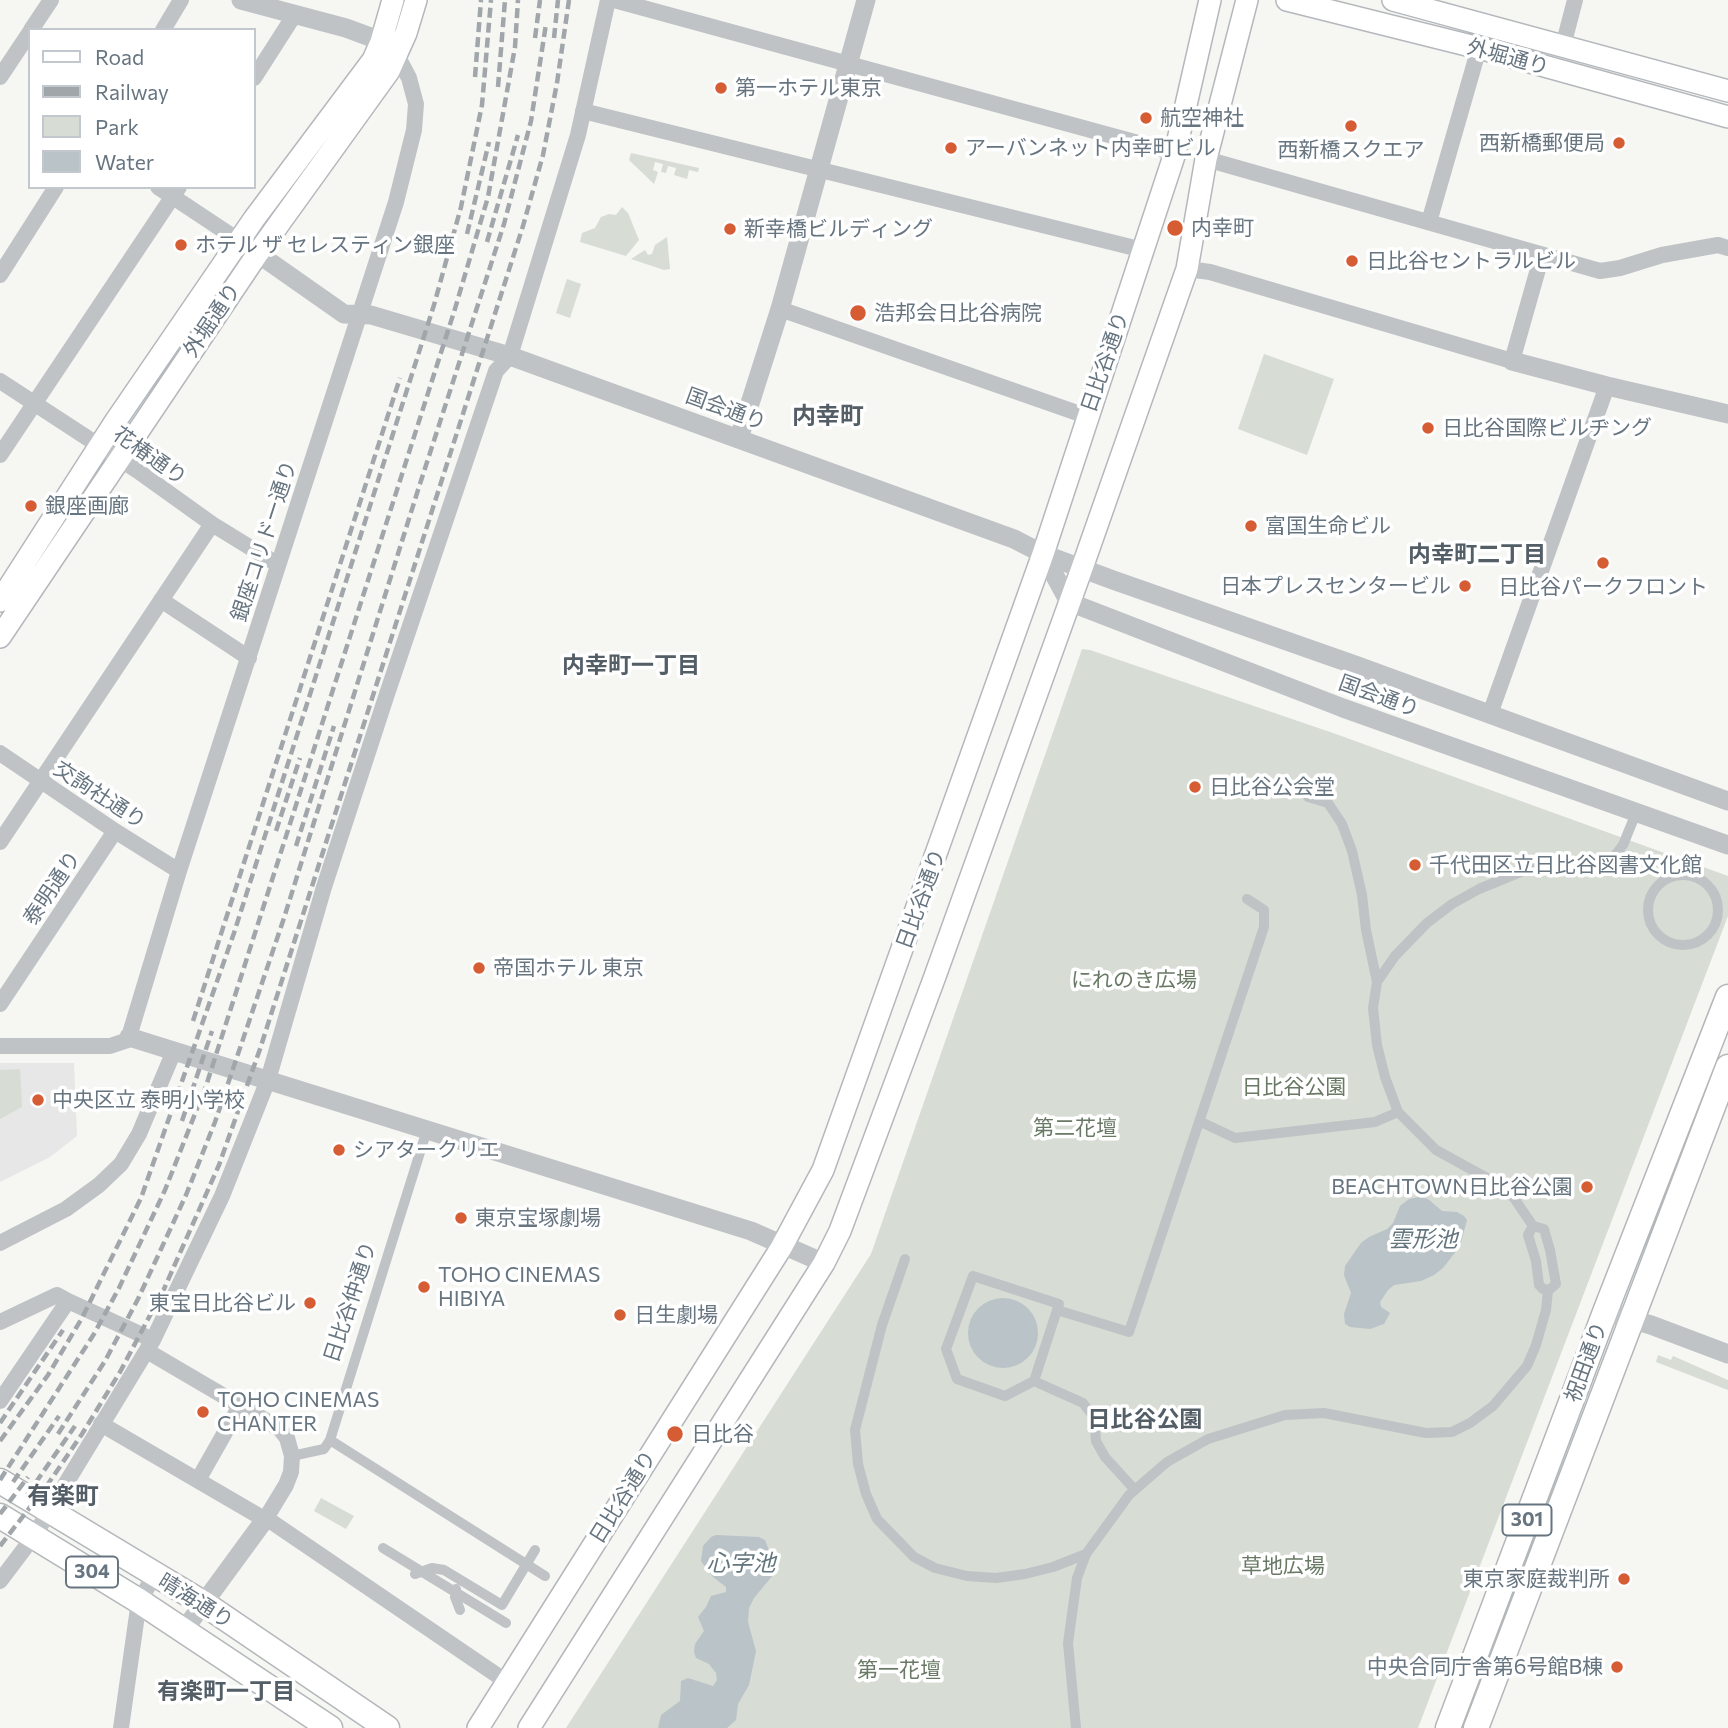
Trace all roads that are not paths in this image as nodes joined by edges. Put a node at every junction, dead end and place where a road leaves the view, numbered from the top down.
1 (51, 0) edge
2 (181, 0) edge
3 (241, 0) edge
4 (393, 0) edge
5 (416, 0) edge
6 (608, 0) edge
7 (614, 0) edge
8 (866, 0) edge
9 (1210, 0) edge
10 (1247, 0) edge
11 (1287, 0) edge
12 (1393, 0) edge
13 (1575, 0) edge
14 (1449, 7) edge
15 (295, 14) junction
16 (33, 28) edge
17 (164, 28) edge
18 (28, 35) edge
19 (1563, 46) junction
20 (1479, 48) junction
21 (389, 49) junction
22 (848, 63) junction
23 (256, 75) edge
24 (0, 77) edge
25 (1728, 90) edge
26 (583, 111) junction
27 (1728, 117) edge
28 (1175, 153) junction
29 (1206, 159) junction
30 (819, 169) junction
31 (55, 189) edge
32 (176, 192) edge
33 (1429, 222) junction
34 (248, 247) junction
35 (1728, 248) edge
36 (1143, 250) junction
37 (1542, 255) junction
38 (1186, 269) junction
39 (0, 275) edge
40 (780, 309) junction
41 (359, 315) junction
42 (509, 356) junction
43 (1512, 361) junction
44 (0, 381) edge
45 (1607, 386) junction
46 (34, 402) junction
47 (1728, 414) edge
48 (1086, 416) junction
49 (739, 438) junction
50 (109, 452) junction
51 (0, 455) edge
52 (212, 524) junction
53 (1043, 554) junction
54 (277, 564) junction
55 (1082, 568) junction
56 (161, 600) junction
57 (0, 601) edge
58 (1069, 602) junction
59 (0, 638) edge
60 (249, 658) junction
61 (1490, 715) junction
62 (0, 753) edge
63 (40, 781) junction
64 (1308, 797) dead end
65 (1728, 801) edge
66 (1636, 813) junction
67 (115, 831) junction
68 (0, 842) edge
69 (1728, 845) edge
70 (179, 871) junction
71 (1247, 899) dead end
72 (1715, 923) joint
73 (1377, 982) junction
74 (1728, 997) edge
75 (0, 1004) edge
76 (129, 1039) junction
77 (0, 1046) edge
78 (174, 1051) junction
79 (1728, 1067) edge
80 (268, 1080) junction
81 (1398, 1112) junction
82 (1201, 1122) junction
83 (427, 1130) junction
84 (1533, 1226) junction
85 (0, 1243) edge
86 (783, 1244) junction
87 (905, 1259) dead end
88 (824, 1263) junction
89 (1548, 1290) junction
90 (66, 1300) junction
91 (1057, 1310) junction
92 (1605, 1312) junction
93 (1631, 1319) junction
94 (0, 1322) edge
95 (150, 1346) junction
96 (1728, 1354) edge
97 (1034, 1381) junction
98 (0, 1401) edge
99 (240, 1406) junction
100 (101, 1424) junction
101 (330, 1440) junction
102 (292, 1456) junction
103 (198, 1480) junction
104 (0, 1481) edge
105 (1135, 1490) junction
106 (48, 1510) junction
107 (0, 1516) edge
108 (265, 1518) junction
109 (34, 1536) junction
110 (383, 1548) dead end
111 (535, 1550) dead end
112 (1086, 1554) junction
113 (155, 1574) junction
114 (415, 1574) dead end
115 (545, 1576) dead end
116 (460, 1579) junction
117 (0, 1581) edge
118 (139, 1601) junction
119 (203, 1603) junction
120 (460, 1610) dead end
121 (506, 1622) dead end
122 (184, 1630) junction
123 (507, 1682) junction
124 (121, 1728) edge
125 (330, 1728) edge
126 (387, 1728) edge
127 (478, 1728) edge
128 (529, 1728) edge
129 (1076, 1728) edge
130 (1448, 1728) edge
131 (1476, 1728) edge

1 - 16 street
2 - 17 street
3 - 15 street
4 - 21 main road, 外堀通り
5 - 21 main road, 外堀通り
6 - 26 street
7 - 22 street
8 - 22 street
9 - 28 main road, 日比谷通り
10 - 29 main road, 日比谷通り
11 - 20 main road, 外堀通り
12 - 14 main road, 外堀通り
13 - 19 street
14 - 19 main road, 外堀通り
15 - 21 street
15 - 23 street
18 - 24 street
19 - 25 main road, 外堀通り
20 - 27 main road, 外堀通り
20 - 33 street
21 - 34 main road, 外堀通り
21 - 41 street, 銀座コリドー通り
22 - 28 street
22 - 30 street
26 - 30 street
26 - 42 street
28 - 36 main road, 日比谷通り
29 - 33 street
29 - 38 main road, 日比谷通り
30 - 36 street
30 - 40 street
31 - 39 street
32 - 34 street
32 - 46 street
33 - 37 street
34 - 41 street, 国会通り
34 - 50 main road, 外堀通り
35 - 37 street
36 - 48 main road, 日比谷通り
37 - 43 street
38 - 43 street
38 - 55 main road, 日比谷通り
40 - 48 street
40 - 49 street
41 - 42 street, 国会通り
41 - 54 street, 銀座コリドー通り
42 - 49 street, 国会通り
42 - 80 street
43 - 45 street
44 - 46 street, 花椿通り
45 - 47 street
45 - 61 street
46 - 50 street, 花椿通り
46 - 51 street
48 - 53 main road, 日比谷通り
49 - 53 street, 国会通り
50 - 52 street, 花椿通り
50 - 57 main road, 外堀通り
50 - 59 main road, 外堀通り
52 - 54 street, 花椿通り
52 - 56 street
53 - 55 street, 国会通り
53 - 58 street
53 - 86 main road, 日比谷通り
54 - 60 street, 銀座コリドー通り
55 - 58 main road, 日比谷通り
55 - 61 street, 国会通り
56 - 60 street
56 - 63 street
58 - 66 street, 国会通り
58 - 88 main road, 日比谷通り
60 - 70 street, 銀座コリドー通り
61 - 65 street, 国会通り
62 - 63 street, 交詢社通り
63 - 67 street, 交詢社通り
63 - 68 street
64 - 73 street
66 - 69 street, 国会通り
66 - 73 street
67 - 70 street, 交詢社通り
67 - 75 street, 泰明通り
70 - 76 street, 銀座コリドー通り
71 - 82 street
72 - 72 street
73 - 81 street
74 - 92 main road, 祝田通り / 301
76 - 77 street
76 - 78 street
78 - 80 street
78 - 85 street
79 - 93 main road, 祝田通り / 301
80 - 83 street
80 - 95 street
81 - 82 street
81 - 84 street
82 - 91 street
83 - 86 street
83 - 101 street, 日比谷仲通り
84 - 89 street
84 - 89 street
86 - 88 street
86 - 123 main road, 日比谷通り
87 - 112 street
88 - 128 main road, 日比谷通り
89 - 105 street
90 - 94 street
90 - 95 street
90 - 98 street
91 - 97 street
91 - 97 street
92 - 93 street
92 - 130 main road, 祝田通り / 301
93 - 96 street
93 - 131 main road, 祝田通り / 301
95 - 99 street
95 - 100 street
97 - 105 street
99 - 102 street
99 - 103 street
100 - 103 street
100 - 106 street
101 - 102 street
101 - 115 street
102 - 108 street
103 - 108 street
104 - 106 main road, 晴海通り / 304
105 - 112 street
106 - 109 street
106 - 113 main road, 晴海通り / 304
107 - 109 main road, 晴海通り / 304
108 - 119 street
108 - 123 street
109 - 117 street
109 - 118 main road, 晴海通り / 304
110 - 121 street
111 - 116 street
112 - 129 street
113 - 118 street
113 - 119 main road, 晴海通り / 304
114 - 116 street
116 - 120 street
118 - 122 main road, 晴海通り / 304
118 - 124 street
119 - 122 street
119 - 126 main road, 晴海通り / 304
122 - 125 main road, 晴海通り / 304
123 - 127 main road, 日比谷通り

